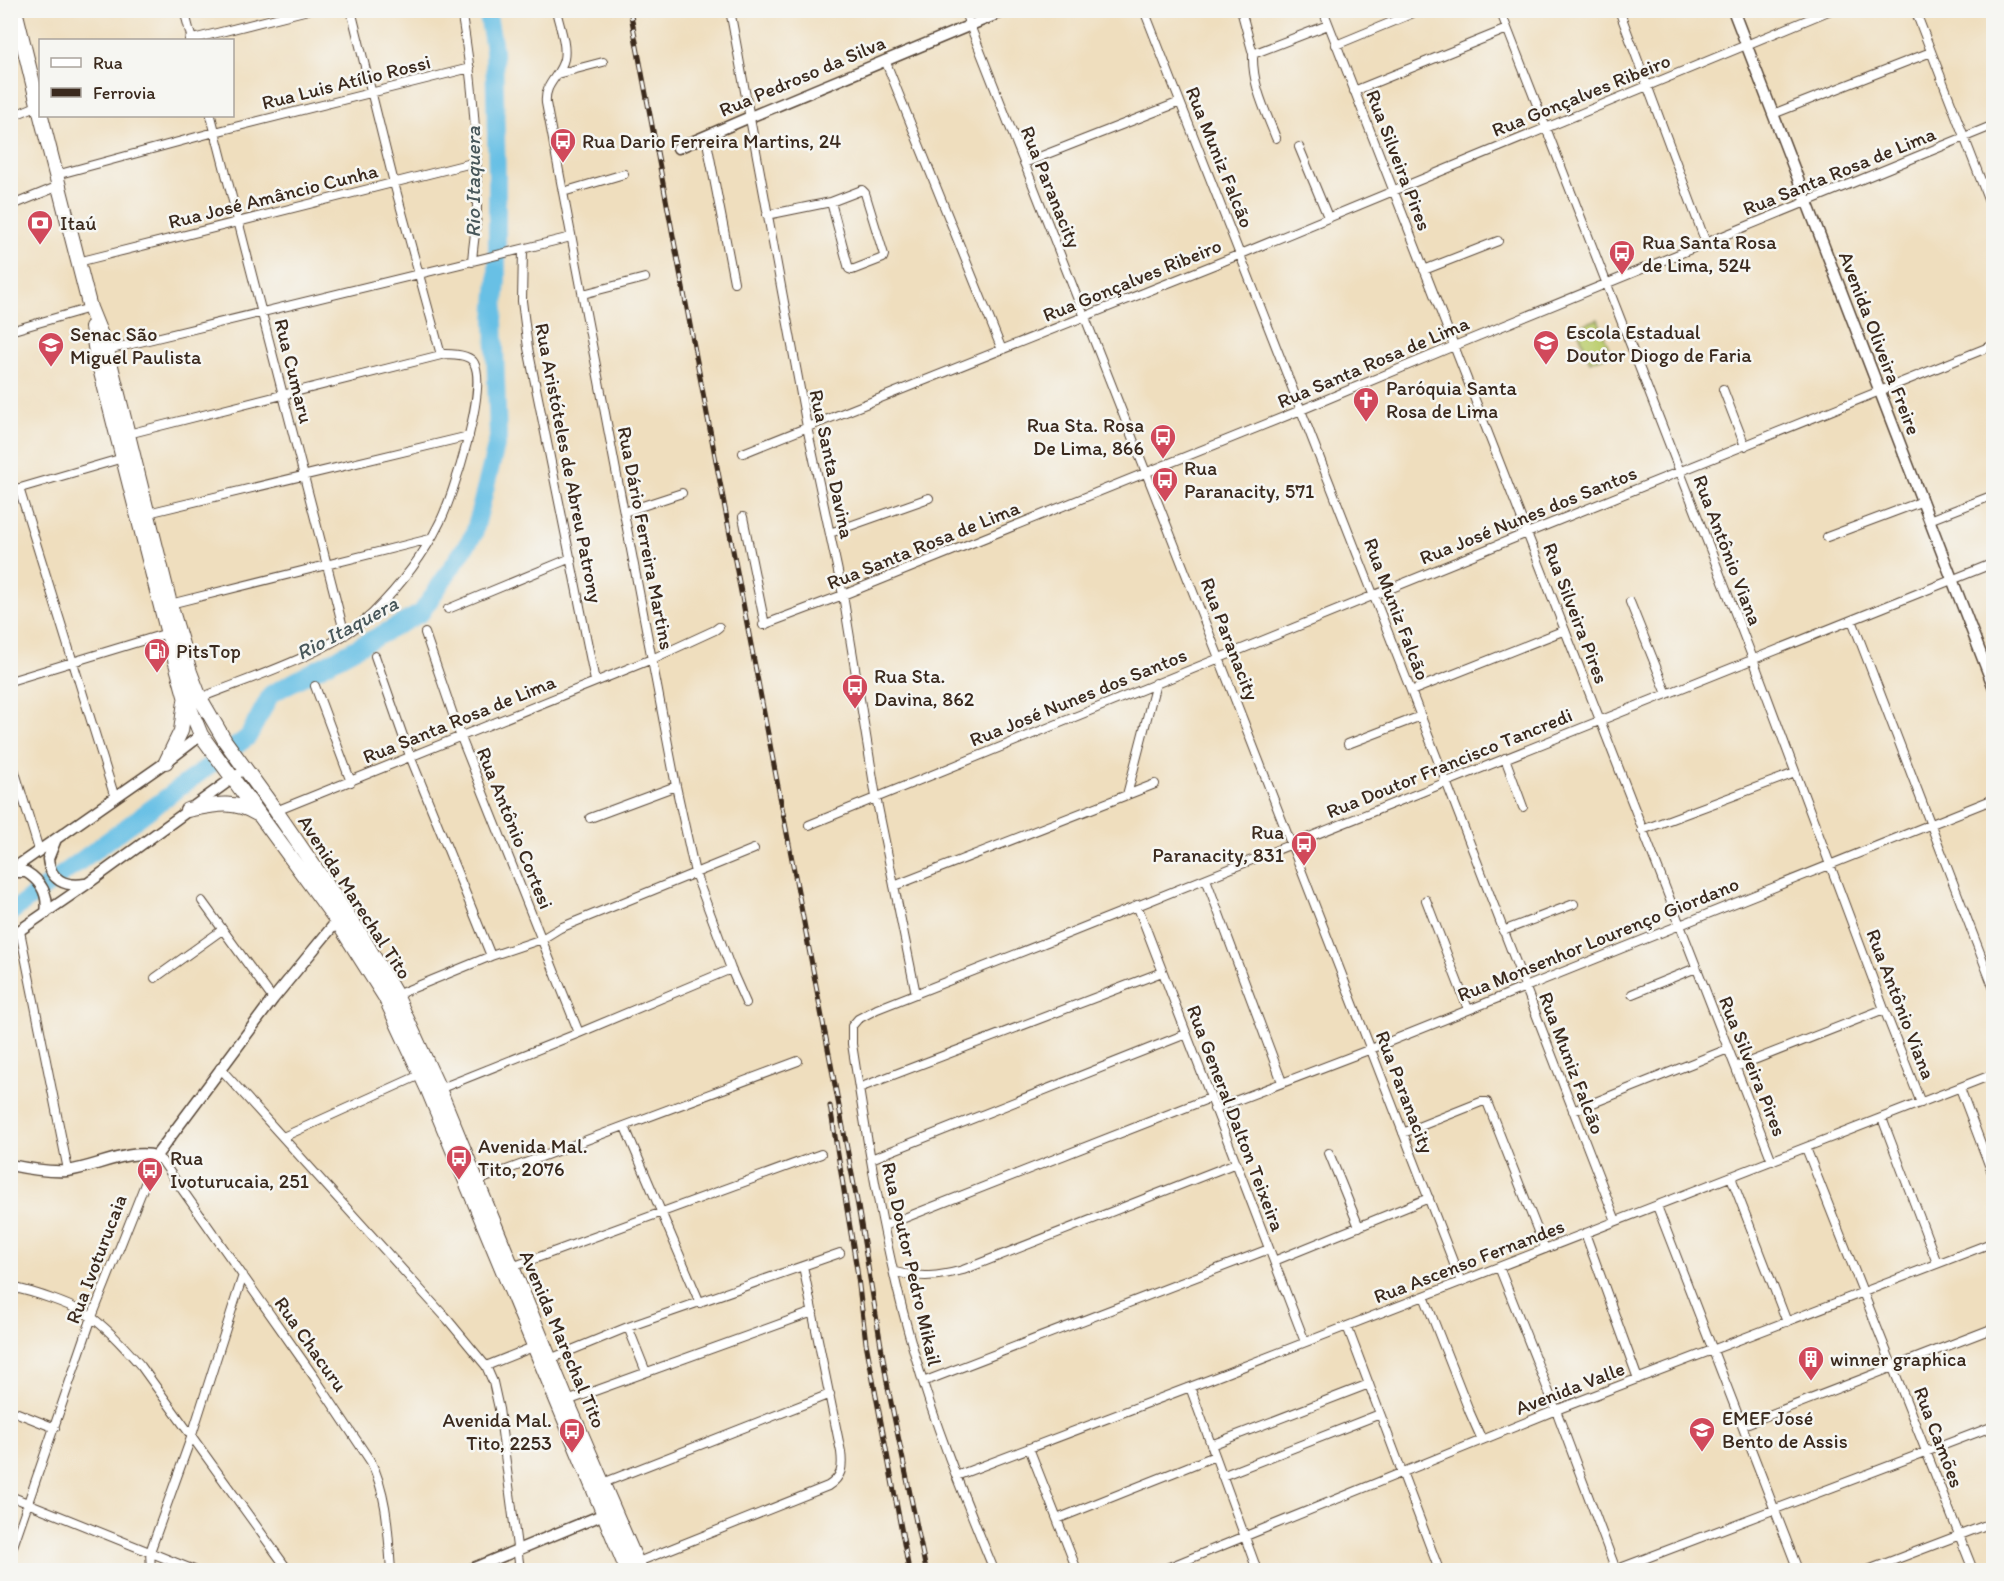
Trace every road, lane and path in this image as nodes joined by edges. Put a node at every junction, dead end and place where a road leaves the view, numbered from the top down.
1 (15, 10) edge
2 (184, 10) edge
3 (308, 10) edge
4 (351, 10) edge
5 (461, 10) edge
6 (556, 10) edge
7 (730, 10) edge
8 (964, 10) edge
9 (1007, 10) edge
10 (1144, 10) edge
11 (1241, 10) edge
12 (1323, 10) edge
13 (1500, 10) edge
14 (1619, 10) edge
15 (1733, 10) edge
16 (1831, 10) edge
17 (1915, 10) edge
18 (1411, 14) dead end
19 (970, 26) junction
20 (1328, 26) junction
21 (1507, 29) junction
22 (191, 39) edge
23 (195, 39) edge
24 (1336, 45) junction
25 (1746, 45) junction
26 (1931, 52) junction
27 (1253, 54) junction
28 (885, 60) junction
29 (603, 62) dead end
30 (470, 68) junction
31 (558, 74) junction
32 (37, 80) edge
33 (1648, 86) junction
34 (1354, 91) junction
35 (372, 93) junction
36 (39, 101) edge
37 (1180, 102) junction
38 (39, 111) edge
39 (1773, 114) junction
40 (10, 117) edge
41 (42, 117) edge
42 (211, 117) edge
43 (750, 117) junction
44 (1994, 125) edge
45 (1546, 128) junction
46 (215, 132) junction
47 (706, 137) junction
48 (1276, 138) dead end
49 (1964, 138) junction
50 (1299, 147) dead end
51 (678, 148) dead end
52 (476, 162) junction
53 (1024, 164) junction
54 (624, 174) dead end
55 (58, 180) junction
56 (394, 183) junction
57 (1994, 183) edge
58 (1983, 187) junction
59 (1393, 190) junction
60 (563, 192) junction
61 (831, 202) junction
62 (1807, 202) junction
63 (10, 206) edge
64 (1994, 214) edge
65 (767, 215) junction
66 (1328, 217) junction
67 (238, 222) junction
68 (571, 237) junction
69 (1498, 241) dead end
70 (1706, 243) junction
71 (519, 251) junction
72 (1241, 254) junction
73 (78, 262) junction
74 (472, 262) junction
75 (1424, 270) junction
76 (418, 274) junction
77 (645, 278) dead end
78 (734, 282) dead end
79 (1606, 283) junction
80 (583, 294) junction
81 (90, 308) junction
82 (261, 312) junction
83 (1085, 316) junction
84 (10, 331) edge
85 (1994, 345) edge
86 (1454, 346) junction
87 (107, 350) junction
88 (1002, 350) junction
89 (441, 355) junction
90 (1723, 389) dead end
91 (1880, 391) junction
92 (283, 395) junction
93 (1301, 410) junction
94 (807, 427) junction
95 (128, 434) junction
96 (470, 435) junction
97 (1745, 446) junction
98 (743, 453) dead end
99 (123, 458) junction
100 (1679, 472) junction
101 (1147, 473) junction
102 (304, 475) junction
103 (141, 485) junction
104 (15, 489) edge
105 (682, 493) dead end
106 (1994, 495) edge
107 (929, 498) dead end
108 (1923, 501) junction
109 (624, 512) junction
110 (148, 513) junction
111 (743, 517) dead end
112 (1929, 520) junction
113 (830, 532) junction
114 (1527, 533) junction
115 (1827, 537) dead end
116 (430, 539) junction
117 (571, 558) junction
118 (1994, 563) edge
119 (327, 564) junction
120 (1952, 579) junction
121 (843, 595) junction
122 (1374, 596) junction
123 (1630, 602) dead end
124 (170, 604) junction
125 (448, 609) dead end
126 (1852, 620) junction
127 (719, 627) dead end
128 (1565, 630) junction
129 (173, 632) junction
130 (425, 633) dead end
131 (345, 635) junction
132 (375, 656) dead end
133 (1219, 658) junction
134 (652, 659) junction
135 (1753, 659) junction
136 (73, 662) junction
137 (10, 681) edge
138 (595, 681) junction
139 (1156, 683) junction
140 (315, 686) dead end
141 (1994, 688) edge
142 (1412, 691) junction
143 (1667, 694) junction
144 (185, 696) junction
145 (200, 698) junction
146 (1421, 716) junction
147 (1599, 720) junction
148 (460, 735) junction
149 (213, 737) junction
150 (1348, 744) dead end
151 (10, 756) edge
152 (410, 756) junction
153 (1505, 758) junction
154 (166, 762) junction
155 (241, 764) junction
156 (1795, 773) junction
157 (229, 775) junction
158 (351, 782) junction
159 (1446, 782) junction
160 (1155, 784) dead end
161 (676, 786) junction
162 (1127, 795) junction
163 (876, 797) junction
164 (115, 798) junction
165 (1994, 799) edge
166 (1523, 807) dead end
167 (187, 810) junction
168 (276, 811) junction
169 (263, 818) junction
170 (590, 818) dead end
171 (1931, 824) junction
172 (809, 825) dead end
173 (1642, 830) junction
174 (58, 836) junction
175 (1292, 844) junction
176 (754, 849) dead end
177 (39, 850) junction
178 (1830, 864) junction
179 (10, 871) edge
180 (695, 873) junction
181 (1206, 879) junction
182 (87, 884) junction
183 (894, 886) junction
184 (1426, 900) dead end
185 (202, 901) dead end
186 (1574, 904) dead end
187 (1137, 905) junction
188 (46, 913) junction
189 (337, 921) junction
190 (1679, 924) junction
191 (222, 930) junction
192 (1503, 931) junction
193 (15, 934) edge
194 (542, 939) junction
195 (491, 956) junction
196 (1696, 968) junction
197 (731, 969) junction
198 (1161, 972) junction
199 (155, 978) dead end
200 (1524, 987) junction
201 (1994, 989) edge
202 (916, 994) junction
203 (1632, 994) dead end
204 (396, 995) junction
205 (273, 999) junction
206 (746, 1003) dead end
207 (1468, 1009) junction
208 (1884, 1009) junction
209 (579, 1033) junction
210 (1186, 1034) junction
211 (1371, 1048) junction
212 (1728, 1049) junction
213 (798, 1061) dead end
214 (1736, 1067) junction
215 (220, 1068) junction
216 (1994, 1074) edge
217 (420, 1075) junction
218 (1282, 1082) junction
219 (859, 1088) junction
220 (1960, 1088) junction
221 (439, 1089) junction
222 (1210, 1098) junction
223 (1921, 1103) junction
224 (1214, 1109) junction
225 (1573, 1111) junction
226 (1882, 1118) junction
227 (625, 1126) junction
228 (1403, 1134) junction
229 (283, 1137) junction
230 (1806, 1148) junction
231 (1329, 1153) dead end
232 (821, 1155) dead end
233 (156, 1156) junction
234 (1990, 1157) edge
235 (871, 1159) junction
236 (1772, 1161) junction
237 (1236, 1163) junction
238 (10, 1165) edge
239 (68, 1170) junction
240 (1731, 1177) junction
241 (1994, 1178) edge
242 (477, 1181) junction
243 (1429, 1198) junction
244 (1657, 1206) junction
245 (662, 1213) junction
246 (1616, 1221) junction
247 (884, 1226) junction
248 (1359, 1227) junction
249 (1585, 1233) junction
250 (1994, 1242) edge
251 (1269, 1249) junction
252 (1545, 1249) junction
253 (840, 1253) dead end
254 (1274, 1261) junction
255 (1937, 1263) junction
256 (803, 1266) junction
257 (513, 1267) junction
258 (1499, 1267) junction
259 (895, 1272) junction
260 (243, 1275) junction
261 (1461, 1282) junction
262 (10, 1287) edge
263 (1864, 1291) junction
264 (1424, 1296) junction
265 (700, 1303) junction
266 (813, 1312) junction
267 (92, 1317) junction
268 (1787, 1322) junction
269 (1347, 1326) junction
270 (628, 1327) junction
271 (1994, 1328) edge
272 (1305, 1342) junction
273 (533, 1347) junction
274 (1713, 1351) junction
275 (550, 1359) junction
276 (486, 1366) junction
277 (1894, 1366) junction
278 (646, 1372) junction
279 (1638, 1379) junction
280 (923, 1382) junction
281 (1369, 1384) junction
282 (1190, 1387) junction
283 (830, 1394) junction
284 (567, 1401) junction
285 (10, 1410) edge
286 (1556, 1410) junction
287 (1380, 1414) junction
288 (1743, 1425) junction
289 (1994, 1426) edge
290 (54, 1428) junction
291 (192, 1435) junction
292 (1482, 1440) junction
293 (1211, 1444) junction
294 (1029, 1448) junction
295 (1927, 1451) junction
296 (1215, 1456) junction
297 (1402, 1473) junction
298 (956, 1476) junction
299 (1222, 1476) junction
300 (603, 1483) junction
301 (10, 1496) edge
302 (28, 1503) junction
303 (1776, 1509) junction
304 (608, 1512) junction
305 (1057, 1519) junction
306 (1994, 1522) edge
307 (1960, 1535) junction
308 (1245, 1538) junction
309 (518, 1549) junction
310 (150, 1552) junction
311 (10, 1556) edge
312 (632, 1568) edge
313 (151, 1570) edge
314 (194, 1570) edge
315 (288, 1570) edge
316 (391, 1570) edge
317 (468, 1570) edge
318 (520, 1570) edge
319 (994, 1570) edge
320 (1077, 1570) edge
321 (1162, 1570) edge
322 (1257, 1570) edge
323 (1439, 1570) edge
324 (1616, 1570) edge
325 (1798, 1570) edge
326 (1868, 1570) edge
327 (1973, 1570) edge

1 - 32 main road, Avenida Marechal Tito
2 - 22 street
3 - 23 street
4 - 35 street
5 - 30 street
6 - 31 street, Rua Dário Ferreira Martins
7 - 43 street, Rua Santa Davina
8 - 19 street, Rua Paranacity
9 - 19 street, Rua Pedroso da Silva
10 - 37 street, Rua Muniz Falcão
11 - 27 street
12 - 20 street, Rua Silveira Pires
13 - 21 street, Rua Antônio Viana
14 - 33 street
15 - 25 street, Avenida Oliveira Freire
16 - 25 street, Rua Gonçalves Ribeiro
17 - 26 street
18 - 24 street
19 - 28 street, Rua Pedroso da Silva
19 - 53 street, Rua Paranacity
20 - 24 street, Rua Silveira Pires
20 - 27 street
21 - 34 street
21 - 45 street, Rua Antônio Viana
24 - 34 street, Rua Silveira Pires
25 - 33 street, Rua Gonçalves Ribeiro
25 - 39 street, Avenida Oliveira Freire
26 - 39 street
26 - 49 street
27 - 48 street
28 - 43 street, Rua Pedroso da Silva
28 - 88 street
29 - 31 street
30 - 35 street, Rua Luis Atílio Rossi
30 - 52 street
31 - 60 street, Rua Dário Ferreira Martins
32 - 36 main road, Avenida Marechal Tito
33 - 45 street, Rua Gonçalves Ribeiro
33 - 70 street
34 - 59 street, Rua Silveira Pires
35 - 46 street, Rua Luis Atílio Rossi
35 - 56 street
37 - 53 street
37 - 72 street, Rua Muniz Falcão
38 - 40 street
39 - 62 street, Avenida Oliveira Freire
41 - 55 main road, Avenida Marechal Tito
42 - 46 street, Rua Cumaru
43 - 47 street, Rua Pedroso da Silva
43 - 65 street, Rua Santa Davina
44 - 49 street, Rua Santa Rosa de Lima
45 - 59 street, Rua Gonçalves Ribeiro
45 - 79 street, Rua Antônio Viana
46 - 55 street, Rua Luis Atílio Rossi
46 - 67 street, Rua Cumaru
47 - 51 street, Rua Pedroso da Silva
47 - 78 street
49 - 58 street
49 - 62 street, Rua Santa Rosa de Lima
50 - 66 street
52 - 56 street, Rua José Amâncio Cunha
52 - 74 street
53 - 83 street, Rua Paranacity
54 - 60 street
55 - 63 street, Rua Luis Atílio Rossi
55 - 73 main road, Avenida Marechal Tito
56 - 67 street, Rua José Amâncio Cunha
56 - 76 street
57 - 58 street
58 - 64 street
59 - 66 street, Rua Gonçalves Ribeiro
59 - 75 street, Rua Silveira Pires
60 - 68 street, Rua Dário Ferreira Martins
61 - 61 street
61 - 65 street
62 - 70 street, Rua Santa Rosa de Lima
62 - 91 street, Avenida Oliveira Freire
65 - 94 street, Rua Santa Davina
66 - 72 street, Rua Gonçalves Ribeiro
67 - 73 street, Rua José Amâncio Cunha
67 - 82 street, Rua Cumaru
68 - 71 street
68 - 80 street, Rua Dário Ferreira Martins
69 - 75 street
70 - 79 street, Rua Santa Rosa de Lima
71 - 74 street
71 - 117 street, Rua Aristóteles de Abreu Patrony
72 - 83 street, Rua Gonçalves Ribeiro
72 - 93 street, Rua Muniz Falcão
73 - 81 main road, Avenida Marechal Tito
74 - 76 street
75 - 86 street, Rua Silveira Pires
76 - 82 street
76 - 89 street
77 - 80 street
79 - 86 street, Rua Santa Rosa de Lima
79 - 100 street, Rua Antônio Viana
80 - 109 street, Rua Dário Ferreira Martins
81 - 84 street
81 - 87 main road, Avenida Marechal Tito
81 - 99 main road, Avenida Marechal Tito
82 - 87 street
82 - 92 street, Rua Cumaru
83 - 88 street, Rua Gonçalves Ribeiro
83 - 101 street, Rua Paranacity
85 - 91 street, Rua José Nunes dos Santos
86 - 93 street, Rua Santa Rosa de Lima
86 - 114 street, Rua Silveira Pires
87 - 95 main road, Avenida Marechal Tito
88 - 94 street, Rua Gonçalves Ribeiro
89 - 92 street
89 - 96 street
90 - 97 street
91 - 97 street, Rua José Nunes dos Santos
91 - 108 street, Avenida Oliveira Freire
92 - 95 street
92 - 102 street, Rua Cumaru
93 - 101 street, Rua Santa Rosa de Lima
93 - 122 street, Rua Muniz Falcão
94 - 98 street, Rua Gonçalves Ribeiro
94 - 113 street, Rua Santa Davina
95 - 103 main road, Avenida Marechal Tito
96 - 102 street
96 - 116 street
97 - 100 street, Rua José Nunes dos Santos
99 - 103 main road
99 - 104 street
99 - 129 main road, Avenida Marechal Tito
100 - 114 street, Rua José Nunes dos Santos
100 - 135 street, Rua Antônio Viana
101 - 121 street, Rua Santa Rosa de Lima
101 - 133 street, Rua Paranacity
102 - 110 street
102 - 119 street, Rua Cumaru
103 - 110 main road, Avenida Marechal Tito
104 - 136 street
105 - 109 street
106 - 112 street
107 - 113 street
108 - 112 street, Avenida Oliveira Freire
108 - 115 street
109 - 134 street, Rua Dário Ferreira Martins
110 - 124 main road, Avenida Marechal Tito
111 - 121 street, Rua Santa Rosa de Lima
112 - 120 street, Avenida Oliveira Freire
113 - 121 street, Rua Santa Davina
114 - 122 street, Rua José Nunes dos Santos
114 - 128 street, Rua Silveira Pires
116 - 119 street
116 - 131 street
117 - 125 street
117 - 138 street, Rua Aristóteles de Abreu Patrony
118 - 120 street, Rua Doutor Francisco Tancredi
119 - 124 street
119 - 131 street, Rua Cumaru
120 - 126 street, Rua Doutor Francisco Tancredi
120 - 141 street, Avenida Oliveira Freire
121 - 163 street, Rua Santa Davina
122 - 133 street, Rua José Nunes dos Santos
122 - 142 street, Rua Muniz Falcão
123 - 143 street
124 - 129 main road, Avenida Marechal Tito
126 - 135 street, Rua Doutor Francisco Tancredi
126 - 171 street
127 - 134 street, Rua Santa Rosa de Lima
128 - 142 street
128 - 147 street, Rua Silveira Pires
129 - 136 street
129 - 144 main road, Avenida Marechal Tito
129 - 145 main road, Avenida Marechal Tito
130 - 148 street, Rua Antônio Cortesi
131 - 145 street
132 - 152 street
133 - 139 street, Rua José Nunes dos Santos
133 - 175 street, Rua Paranacity
134 - 138 street, Rua Santa Rosa de Lima
134 - 161 street, Rua Dário Ferreira Martins
135 - 143 street, Rua Doutor Francisco Tancredi
135 - 156 street, Rua Antônio Viana
136 - 137 street
136 - 164 street
138 - 148 street, Rua Santa Rosa de Lima
139 - 162 street
139 - 163 street, Rua José Nunes dos Santos
140 - 158 street
142 - 146 street, Rua Muniz Falcão
143 - 147 street, Rua Doutor Francisco Tancredi
144 - 149 main road, Avenida Marechal Tito
144 - 154 main road
145 - 149 main road, Avenida Marechal Tito
146 - 150 street
146 - 159 street, Rua Muniz Falcão
147 - 153 street, Rua Doutor Francisco Tancredi
147 - 173 street, Rua Silveira Pires
148 - 152 street, Rua Santa Rosa de Lima
148 - 194 street, Rua Antônio Cortesi
149 - 154 street
149 - 155 main road, Avenida Marechal Tito
149 - 157 main road, Avenida Marechal Tito
151 - 177 street
152 - 158 street, Rua Santa Rosa de Lima
152 - 195 street
153 - 159 street, Rua Doutor Francisco Tancredi
153 - 166 street
154 - 164 street
155 - 157 street
155 - 168 main road, Avenida Marechal Tito
156 - 173 street
156 - 178 street, Rua Antônio Viana
157 - 167 street
157 - 169 main road, Avenida Marechal Tito
158 - 168 street, Rua Santa Rosa de Lima
159 - 175 street, Rua Doutor Francisco Tancredi
159 - 192 street, Rua Muniz Falcão
160 - 162 street
161 - 170 street
161 - 180 street, Rua Dário Ferreira Martins
162 - 183 street
163 - 172 street, Rua José Nunes dos Santos
163 - 183 street, Rua Santa Davina
164 - 174 street
165 - 171 street, Rua Monsenhor Lourenço Giordano
167 - 169 main road
167 - 182 street
168 - 204 main road, Avenida Marechal Tito
169 - 189 main road, Avenida Marechal Tito
171 - 178 street, Rua Monsenhor Lourenço Giordano
171 - 201 street
173 - 190 street, Rua Silveira Pires
174 - 177 street
174 - 182 street
175 - 181 street, Rua Doutor Francisco Tancredi
175 - 211 street, Rua Paranacity
176 - 180 street
177 - 179 street
178 - 190 street, Rua Monsenhor Lourenço Giordano
178 - 208 street, Rua Antônio Viana
179 - 188 street
180 - 194 street
180 - 197 street, Rua Dário Ferreira Martins
181 - 187 street, Rua Doutor Francisco Tancredi
181 - 218 street
182 - 188 street
183 - 202 street, Rua Santa Davina
184 - 207 street
185 - 191 street
186 - 192 street
187 - 198 street, Rua General Dalton Teixeira
187 - 202 street, Rua Doutor Francisco Tancredi
188 - 193 street
189 - 205 street, Rua Ivoturucaia
189 - 217 main road, Avenida Marechal Tito
190 - 196 street, Rua Silveira Pires
190 - 200 street, Rua Monsenhor Lourenço Giordano
191 - 199 street
191 - 205 street
192 - 200 street, Rua Muniz Falcão
193 - 239 street
194 - 195 street
194 - 209 street, Rua Antônio Cortesi
195 - 204 street
196 - 203 street
196 - 212 street, Rua Silveira Pires
197 - 206 street, Rua Dário Ferreira Martins
197 - 209 street
198 - 210 street, Rua General Dalton Teixeira
198 - 219 street
200 - 207 street, Rua Monsenhor Lourenço Giordano
200 - 225 street, Rua Muniz Falcão
202 - 219 street, Rua Doutor Pedro Mikail
204 - 221 main road, Avenida Marechal Tito
205 - 215 street, Rua Ivoturucaia
207 - 211 street, Rua Monsenhor Lourenço Giordano
208 - 214 street
208 - 223 street, Rua Antônio Viana
209 - 221 street
210 - 222 street, Rua General Dalton Teixeira
210 - 235 street
211 - 218 street, Rua Monsenhor Lourenço Giordano
211 - 228 street, Rua Paranacity
212 - 214 street, Rua Silveira Pires
212 - 225 street
213 - 227 street
214 - 236 street, Rua Silveira Pires
215 - 229 street
215 - 233 street, Rua Ivoturucaia
216 - 220 street, Rua Ascenso Fernandes
217 - 229 street
217 - 273 main road, Avenida Marechal Tito
218 - 224 street, Rua Monsenhor Lourenço Giordano
219 - 235 street, Rua Doutor Pedro Mikail
220 - 223 street, Rua Ascenso Fernandes
220 - 234 street
221 - 242 main road, Avenida Marechal Tito
222 - 224 street, Rua General Dalton Teixeira
222 - 247 street
223 - 226 street, Rua Ascenso Fernandes
224 - 237 street, Rua General Dalton Teixeira
225 - 246 street, Rua Muniz Falcão
226 - 230 street, Rua Ascenso Fernandes
226 - 255 street
227 - 242 street
227 - 245 street
228 - 243 street, Rua Paranacity
228 - 252 street
229 - 276 street
230 - 236 street, Rua Ascenso Fernandes
230 - 263 street, Rua Camões
231 - 248 street
232 - 245 street
233 - 239 street
233 - 260 street, Rua Chacuru
233 - 267 street, Rua Ivoturucaia
234 - 241 street
235 - 247 street, Rua Doutor Pedro Mikail
236 - 240 street, Rua Ascenso Fernandes
237 - 251 street, Rua General Dalton Teixeira
237 - 259 street
238 - 239 street
240 - 244 street, Rua Ascenso Fernandes
240 - 268 street
242 - 257 main road, Avenida Marechal Tito
243 - 248 street
243 - 261 street, Rua Paranacity
244 - 246 street, Rua Ascenso Fernandes
244 - 274 street
245 - 257 street
245 - 265 street
246 - 249 street, Rua Ascenso Fernandes
247 - 259 street, Rua Doutor Pedro Mikail
248 - 254 street
249 - 252 street, Rua Ascenso Fernandes
249 - 279 street
250 - 255 street, Avenida Valle
251 - 254 street, Rua General Dalton Teixeira
251 - 280 street
252 - 258 street, Rua Ascenso Fernandes
253 - 256 street
254 - 272 street, Rua General Dalton Teixeira
255 - 263 street, Avenida Valle
256 - 265 street
256 - 266 street
257 - 275 main road, Avenida Marechal Tito
258 - 261 street, Rua Ascenso Fernandes
258 - 286 street
259 - 280 street, Rua Doutor Pedro Mikail
260 - 291 street
260 - 316 street, Rua Chacuru
261 - 264 street, Rua Ascenso Fernandes
262 - 267 street
263 - 268 street, Avenida Valle
263 - 277 street, Rua Camões
264 - 269 street, Rua Ascenso Fernandes
264 - 292 street
265 - 270 street
266 - 278 street
266 - 283 street
267 - 290 street, Rua Ivoturucaia
267 - 291 street
268 - 274 street, Avenida Valle
269 - 272 street, Rua Ascenso Fernandes
269 - 281 street
270 - 275 street
270 - 278 street
271 - 277 street
272 - 282 street, Rua Ascenso Fernandes
273 - 276 street
273 - 304 main road, Avenida Marechal Tito
274 - 279 street, Avenida Valle
274 - 288 street
275 - 284 main road, Avenida Marechal Tito
276 - 309 street
277 - 288 street
277 - 295 street, Rua Camões
278 - 284 street
279 - 286 street, Avenida Valle
280 - 298 street, Rua Doutor Pedro Mikail
281 - 287 street
281 - 293 street
282 - 293 street
282 - 294 street, Rua Ascenso Fernandes
283 - 300 street
283 - 312 street
284 - 300 main road, Avenida Marechal Tito
285 - 290 street
286 - 292 street, Avenida Valle
286 - 324 street
287 - 297 street
287 - 299 street
288 - 303 street
289 - 295 street
290 - 302 street, Rua Ivoturucaia
291 - 310 street
291 - 315 street
292 - 297 street, Avenida Valle
293 - 296 street
294 - 298 street, Rua Ascenso Fernandes
294 - 305 street
295 - 303 street
295 - 307 street, Rua Camões
296 - 299 street
296 - 305 street
297 - 308 street, Avenida Valle
297 - 323 street
298 - 319 street, Rua Doutor Pedro Mikail
299 - 308 street
300 - 304 main road, Avenida Marechal Tito
301 - 302 street
302 - 310 street
302 - 311 street, Rua Ivoturucaia
303 - 324 street
303 - 325 street
304 - 309 street
304 - 312 main road, Avenida Marechal Tito
305 - 320 street
306 - 307 street
307 - 326 street
307 - 327 street, Rua Camões
308 - 321 street, Avenida Valle
308 - 322 street
309 - 317 street
309 - 318 street
310 - 313 street
310 - 314 street

